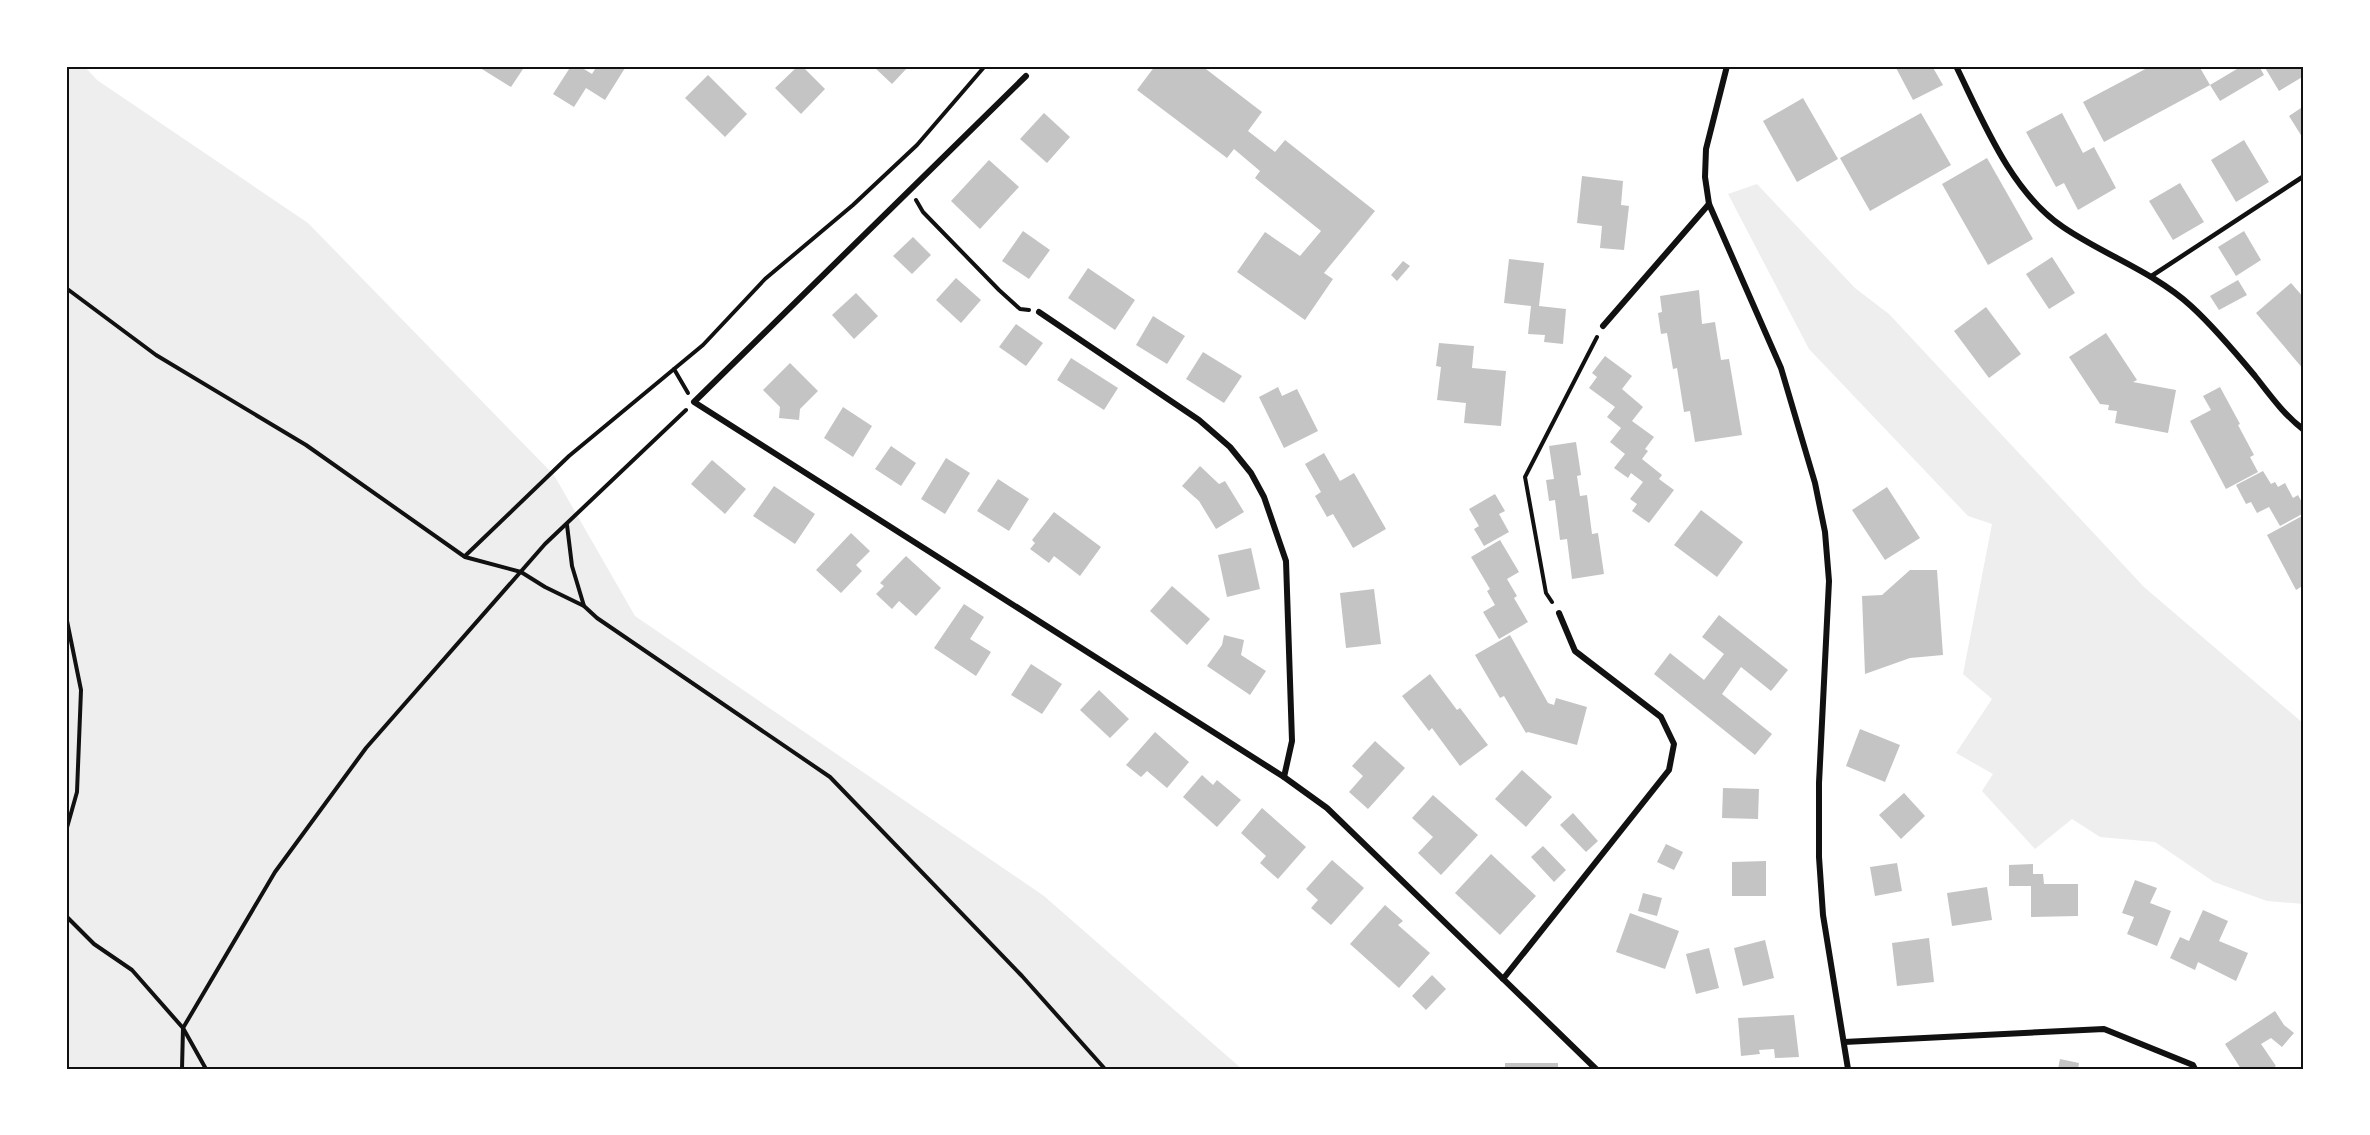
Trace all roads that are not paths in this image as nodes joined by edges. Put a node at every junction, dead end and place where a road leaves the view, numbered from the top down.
1 (1727, 66) edge
2 (1956, 66) edge
3 (1026, 76) dead end
4 (2304, 176) edge
5 (1709, 204) junction
6 (2150, 277) junction
7 (1039, 312) road end
8 (1603, 326) road end
9 (2304, 430) edge
10 (1559, 613) road end
11 (1284, 777) junction
12 (1503, 979) junction
13 (1844, 1042) junction
14 (1596, 1069) edge
15 (1848, 1069) edge
16 (2195, 1069) edge

1 - 5 street
2 - 6 street
3 - 11 street
4 - 6 lane
5 - 8 street
5 - 13 street
6 - 9 street
7 - 11 street
10 - 12 street
11 - 12 street
12 - 14 street
13 - 15 street
13 - 16 street

